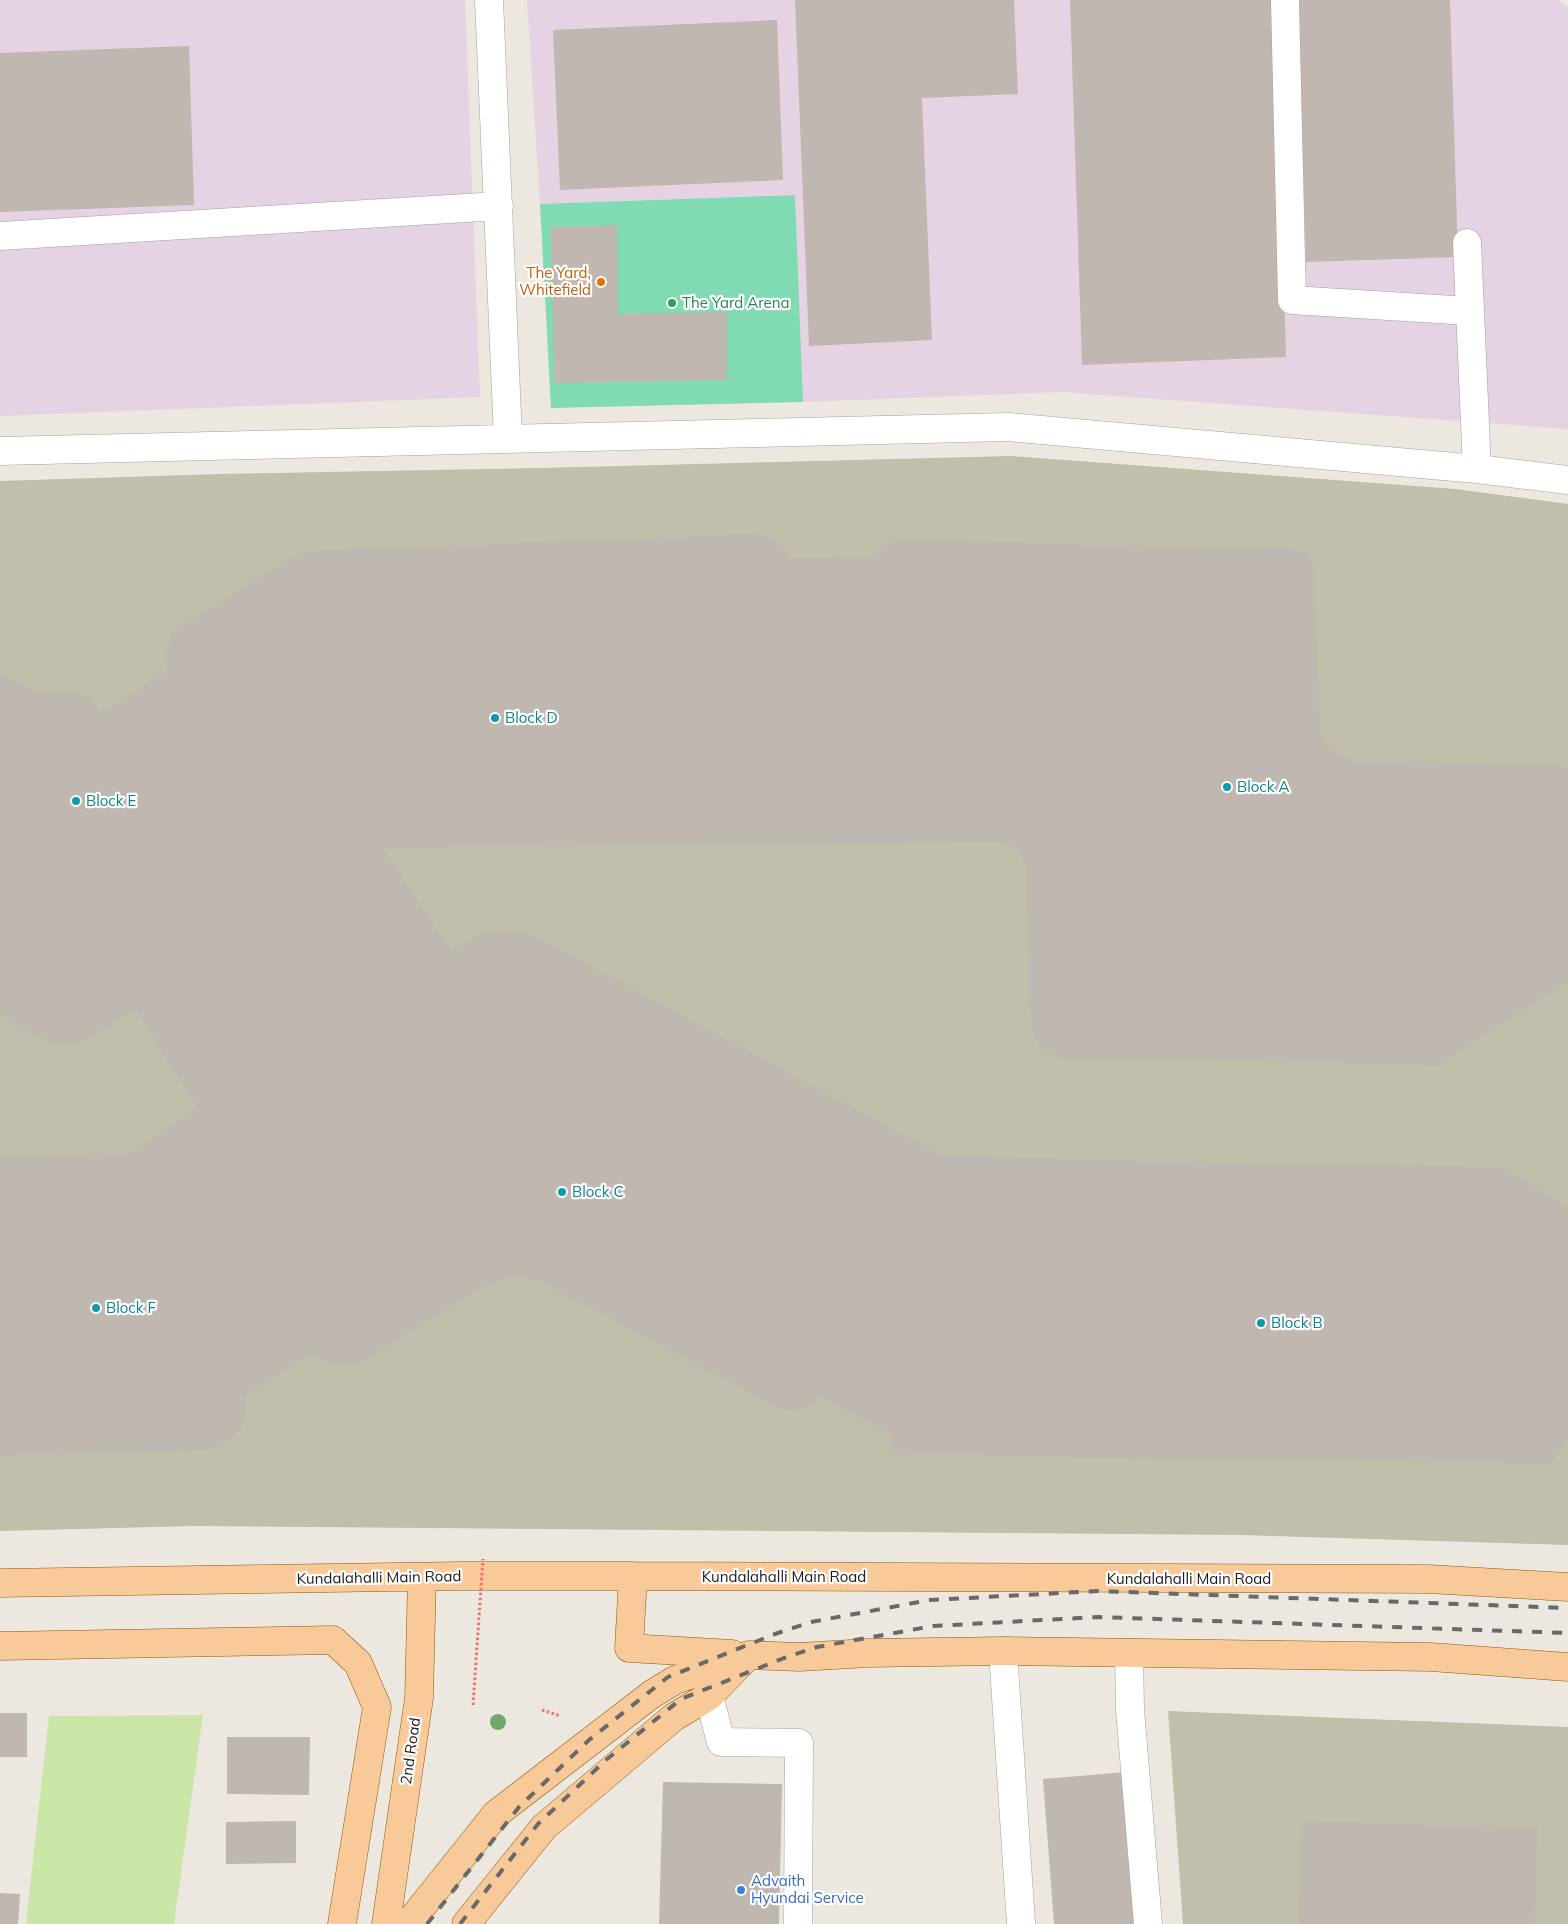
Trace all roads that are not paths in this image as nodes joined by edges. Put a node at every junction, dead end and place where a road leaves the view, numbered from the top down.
1 (489, 0) edge
2 (1285, 0) edge
3 (499, 206) junction
4 (0, 236) edge
5 (1467, 244) dead end
6 (1470, 311) junction
7 (508, 438) junction
8 (0, 451) edge
9 (1477, 469) junction
10 (1568, 480) edge
11 (633, 1576) junction
12 (422, 1577) junction
13 (0, 1583) edge
14 (1568, 1587) edge
15 (0, 1646) edge
16 (1003, 1651) junction
17 (1129, 1653) junction
18 (749, 1655) junction
19 (1568, 1667) edge
20 (709, 1696) junction
21 (342, 1924) edge
22 (386, 1924) edge
23 (408, 1924) edge
24 (466, 1924) edge
25 (798, 1924) edge
26 (1021, 1924) edge
27 (1148, 1924) edge

1 - 3 street
2 - 6 street
3 - 4 street
3 - 7 street
5 - 6 street
6 - 9 street
7 - 8 street
7 - 9 street
9 - 10 street
11 - 12 main road, Kundalahalli Main Road
11 - 14 main road, Kundalahalli Main Road
11 - 18 main road
12 - 13 main road, Kundalahalli Main Road
12 - 22 main road, 2nd Road
15 - 21 main road
16 - 17 main road
16 - 18 main road
16 - 26 street
17 - 19 main road
17 - 27 street
18 - 20 main road
18 - 23 main road
20 - 24 main road
20 - 25 street

